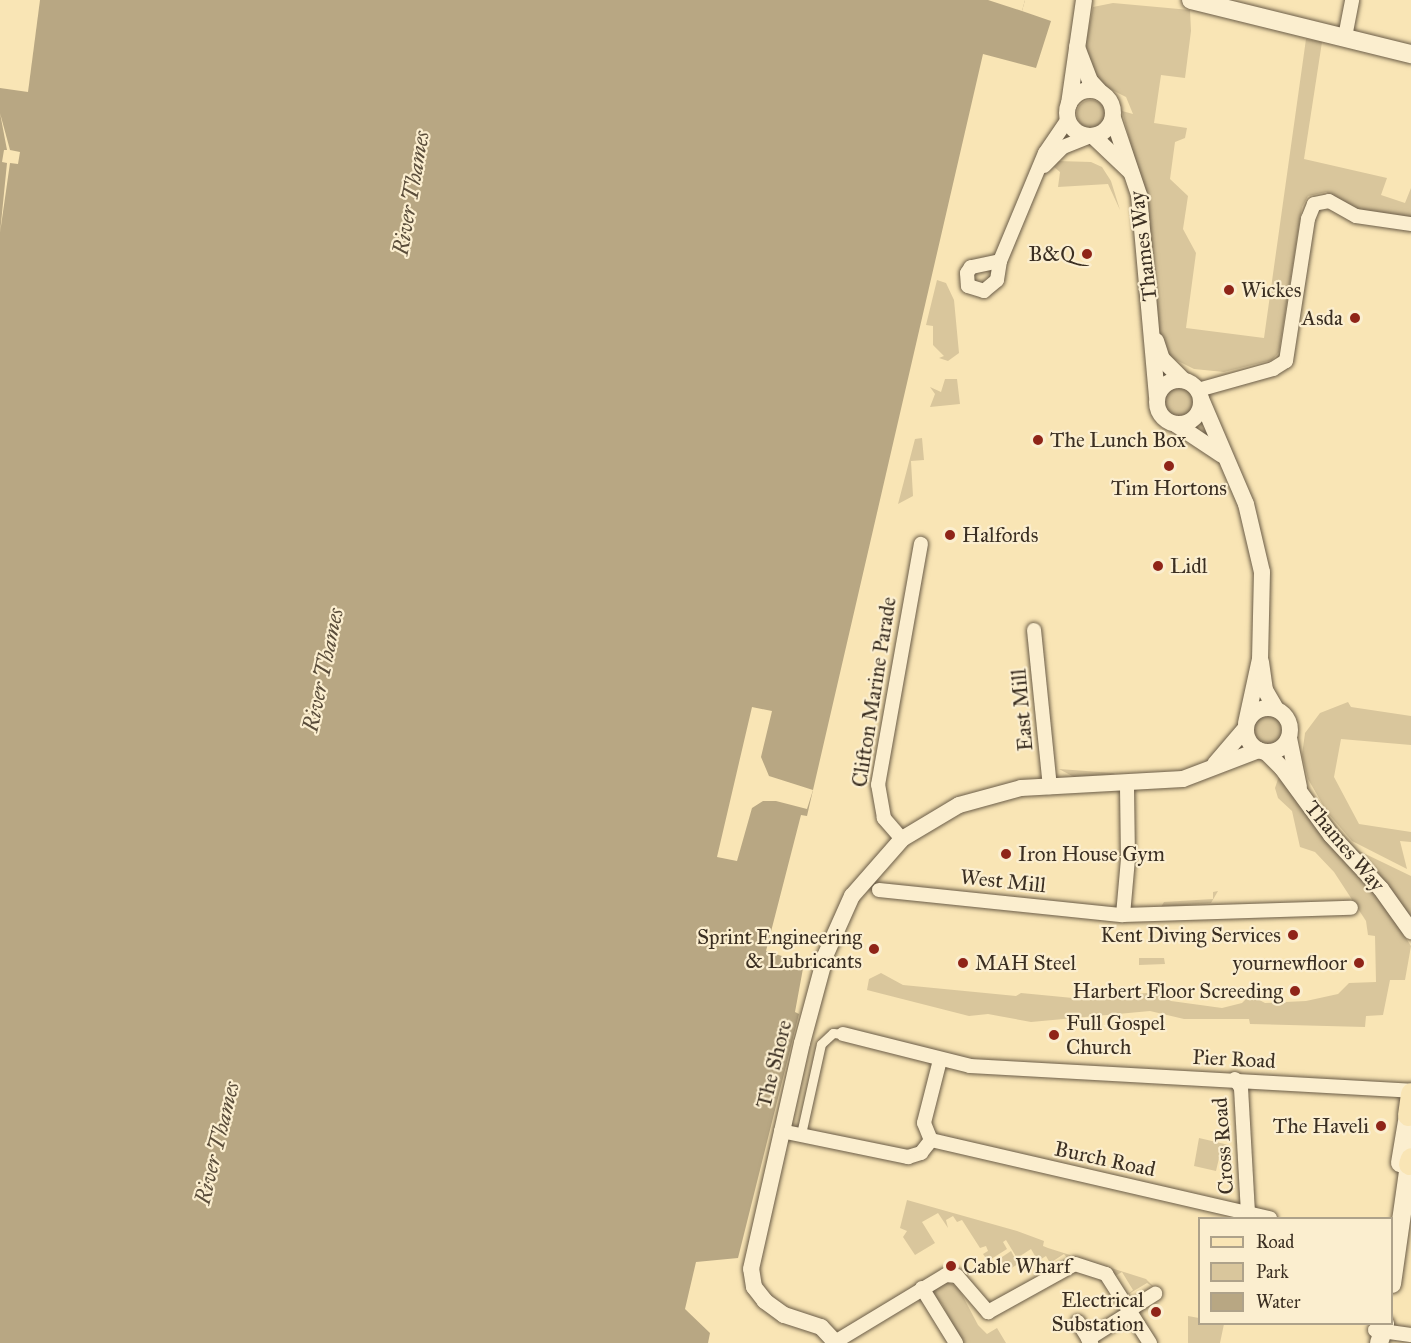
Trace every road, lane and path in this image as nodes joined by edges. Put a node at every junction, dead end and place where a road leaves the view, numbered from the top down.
1 (1084, 0) edge
2 (1191, 0) edge
3 (1352, 0) edge
4 (1345, 37) junction
5 (1076, 40) junction
6 (1411, 54) edge
7 (1101, 93) junction
8 (1068, 111) junction
9 (1113, 118) junction
10 (1091, 137) junction
11 (1039, 172) junction
12 (1134, 177) junction
13 (1411, 224) edge
14 (1000, 261) dead end
15 (1151, 316) junction
16 (1184, 380) junction
17 (1199, 395) junction
18 (1157, 396) junction
19 (1177, 425) junction
20 (1227, 460) junction
21 (921, 544) dead end
22 (1034, 630) dead end
23 (1260, 659) junction
24 (1276, 709) junction
25 (1246, 726) junction
26 (1289, 738) junction
27 (1262, 751) junction
28 (1208, 771) junction
29 (1127, 783) junction
30 (1050, 786) junction
31 (1300, 791) junction
32 (902, 839) junction
33 (879, 890) dead end
34 (1351, 908) dead end
35 (1123, 915) junction
36 (1411, 931) edge
37 (843, 1034) joint
38 (940, 1060) junction
39 (1235, 1080) junction
40 (1410, 1101) edge
41 (781, 1131) junction
42 (801, 1134) junction
43 (931, 1140) junction
44 (1410, 1157) edge
45 (1248, 1212) junction
46 (1266, 1217) edge
47 (1391, 1217) edge
48 (1395, 1245) edge
49 (1393, 1271) edge
50 (922, 1288) junction
51 (1155, 1294) dead end
52 (1130, 1311) junction
53 (1078, 1322) dead end
54 (1379, 1332) edge
55 (1411, 1335) edge
56 (1089, 1341) edge
57 (835, 1342) edge
58 (956, 1343) edge
59 (1150, 1343) edge

1 - 5 street
2 - 4 main road
3 - 4 street
4 - 6 main road
5 - 7 street
5 - 8 street
7 - 8 street
7 - 9 street
8 - 10 street
8 - 11 street
9 - 10 street
9 - 12 street, Thames Way
10 - 11 street
10 - 12 street, Thames Way
11 - 14 street
12 - 15 street, Thames Way
13 - 17 street
15 - 16 street, Thames Way
15 - 18 street, Thames Way
16 - 17 street
16 - 18 street
17 - 19 street
17 - 20 street
18 - 19 street
19 - 20 street
20 - 23 street
21 - 32 street, Clifton Marine Parade
22 - 30 street, East Mill
23 - 24 street
23 - 25 street
24 - 25 street
24 - 26 street
25 - 27 street
25 - 28 street
26 - 27 street
26 - 31 street, Thames Way
27 - 28 street
27 - 31 street, Thames Way
28 - 29 street
29 - 30 street
29 - 35 street
30 - 32 street
31 - 36 street, Thames Way
32 - 41 street, The Shore
33 - 35 street, West Mill
34 - 35 street, West Mill
37 - 38 street, Pier Road
37 - 42 street
38 - 39 street, Pier Road
38 - 43 street
39 - 40 street, Pier Road
39 - 45 street, Cross Road
40 - 47 main road
41 - 42 street
41 - 57 street, The Shore
42 - 43 street
43 - 45 street, Burch Road
44 - 48 main road
45 - 46 street, Burch Road
48 - 49 main road
50 - 52 street
50 - 57 street
50 - 58 street
51 - 52 street
52 - 56 street
52 - 59 street
53 - 56 street
54 - 55 street

